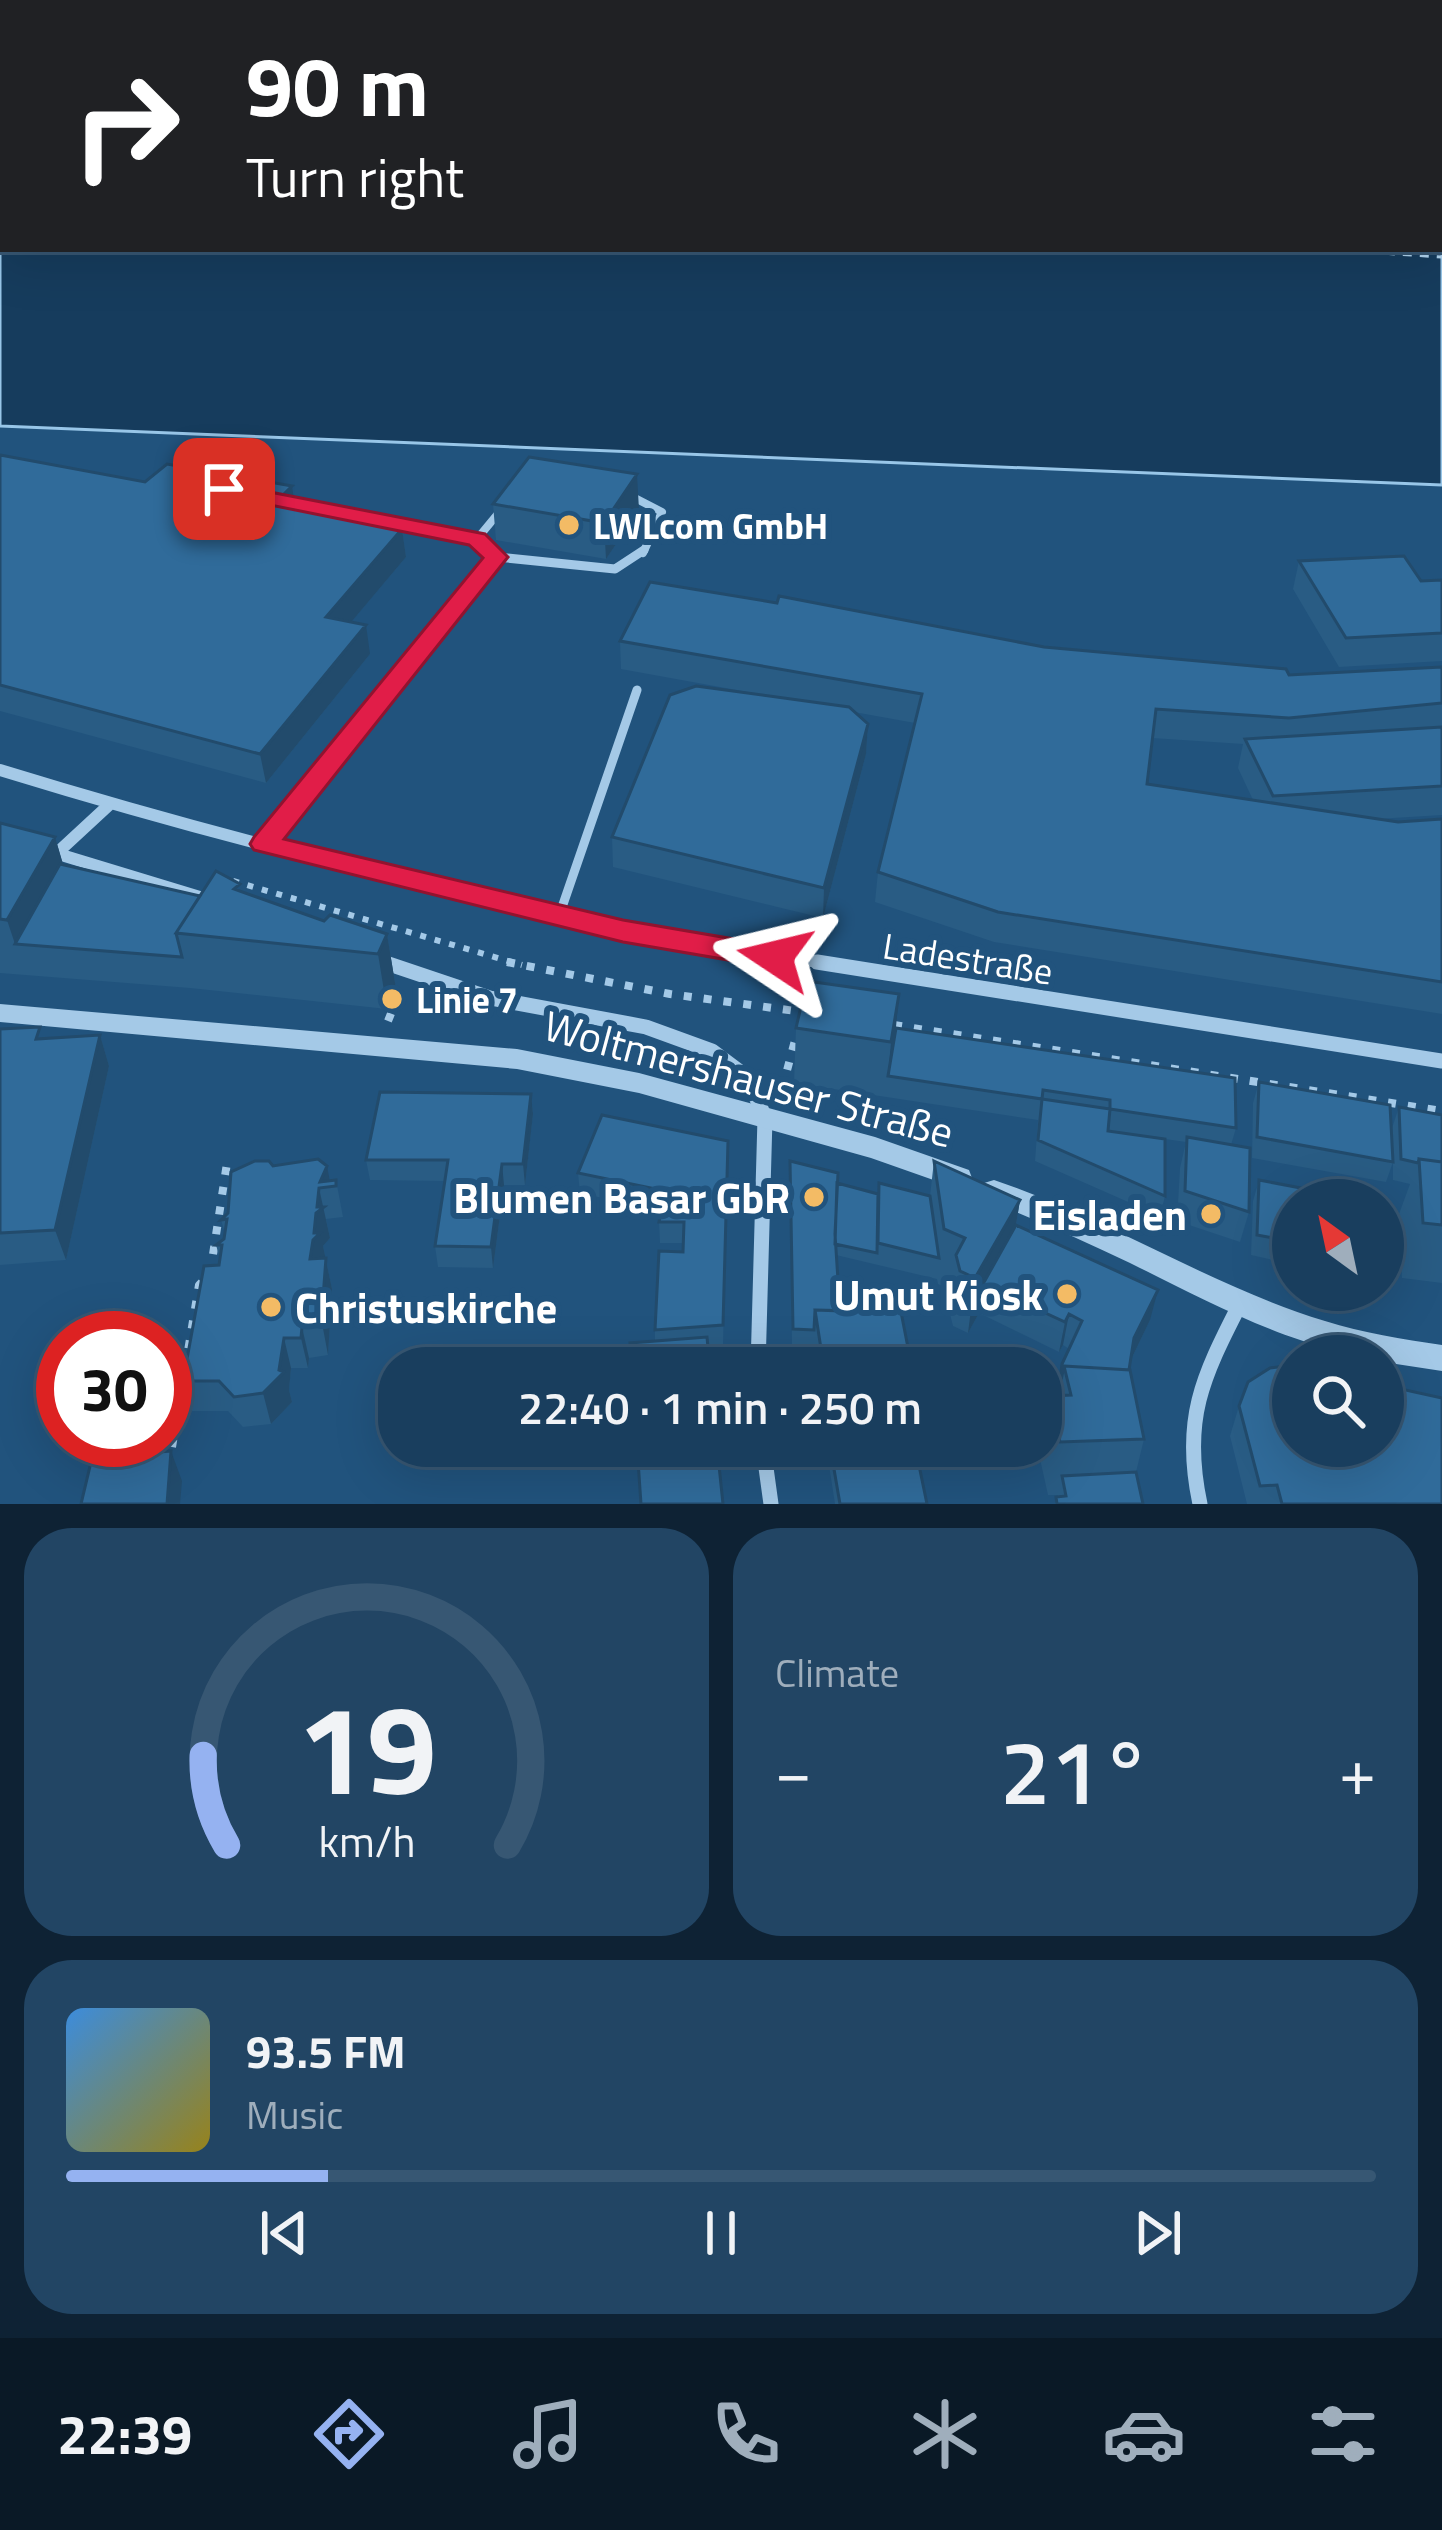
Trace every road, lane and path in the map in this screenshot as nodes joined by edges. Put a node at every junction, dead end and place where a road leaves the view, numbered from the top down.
1 (618, 490) edge
2 (270, 499) edge
3 (503, 507) edge
4 (477, 539) junction
5 (496, 557) junction
6 (637, 690) dead end
7 (0, 770) edge
8 (110, 804) junction
9 (19, 843) edge
10 (264, 844) junction
11 (57, 853) junction
12 (220, 878) edge
13 (211, 901) edge
14 (559, 916) junction
15 (368, 956) edge
16 (400, 991) dead end
17 (806, 996) edge
18 (393, 1009) dead end
19 (0, 1012) edge
20 (807, 1013) junction
21 (880, 1023) edge
22 (1442, 1061) edge
23 (790, 1062) dead end
24 (1442, 1111) edge
25 (765, 1118) junction
26 (227, 1163) dead end
27 (1240, 1304) junction
28 (192, 1327) edge
29 (759, 1347) edge
30 (1442, 1358) edge
31 (766, 1467) edge
32 (772, 1504) edge
33 (1200, 1504) edge

1 - 5 lane
2 - 4 lane
3 - 4 lane
4 - 5 lane
5 - 10 lane
6 - 14 lane
7 - 8 street, Ladestraße
8 - 10 street, Ladestraße
8 - 11 street
9 - 11 street
10 - 14 street, Ladestraße
11 - 13 street
12 - 20 path
14 - 22 street, Ladestraße
15 - 25 street
16 - 18 path
17 - 20 path
19 - 25 street, Woltmershauser Straße
20 - 23 path
21 - 24 path
25 - 27 street, Woltmershauser Straße
25 - 29 street
26 - 28 path
27 - 30 street, Woltmershauser Straße
27 - 33 street
31 - 32 street

